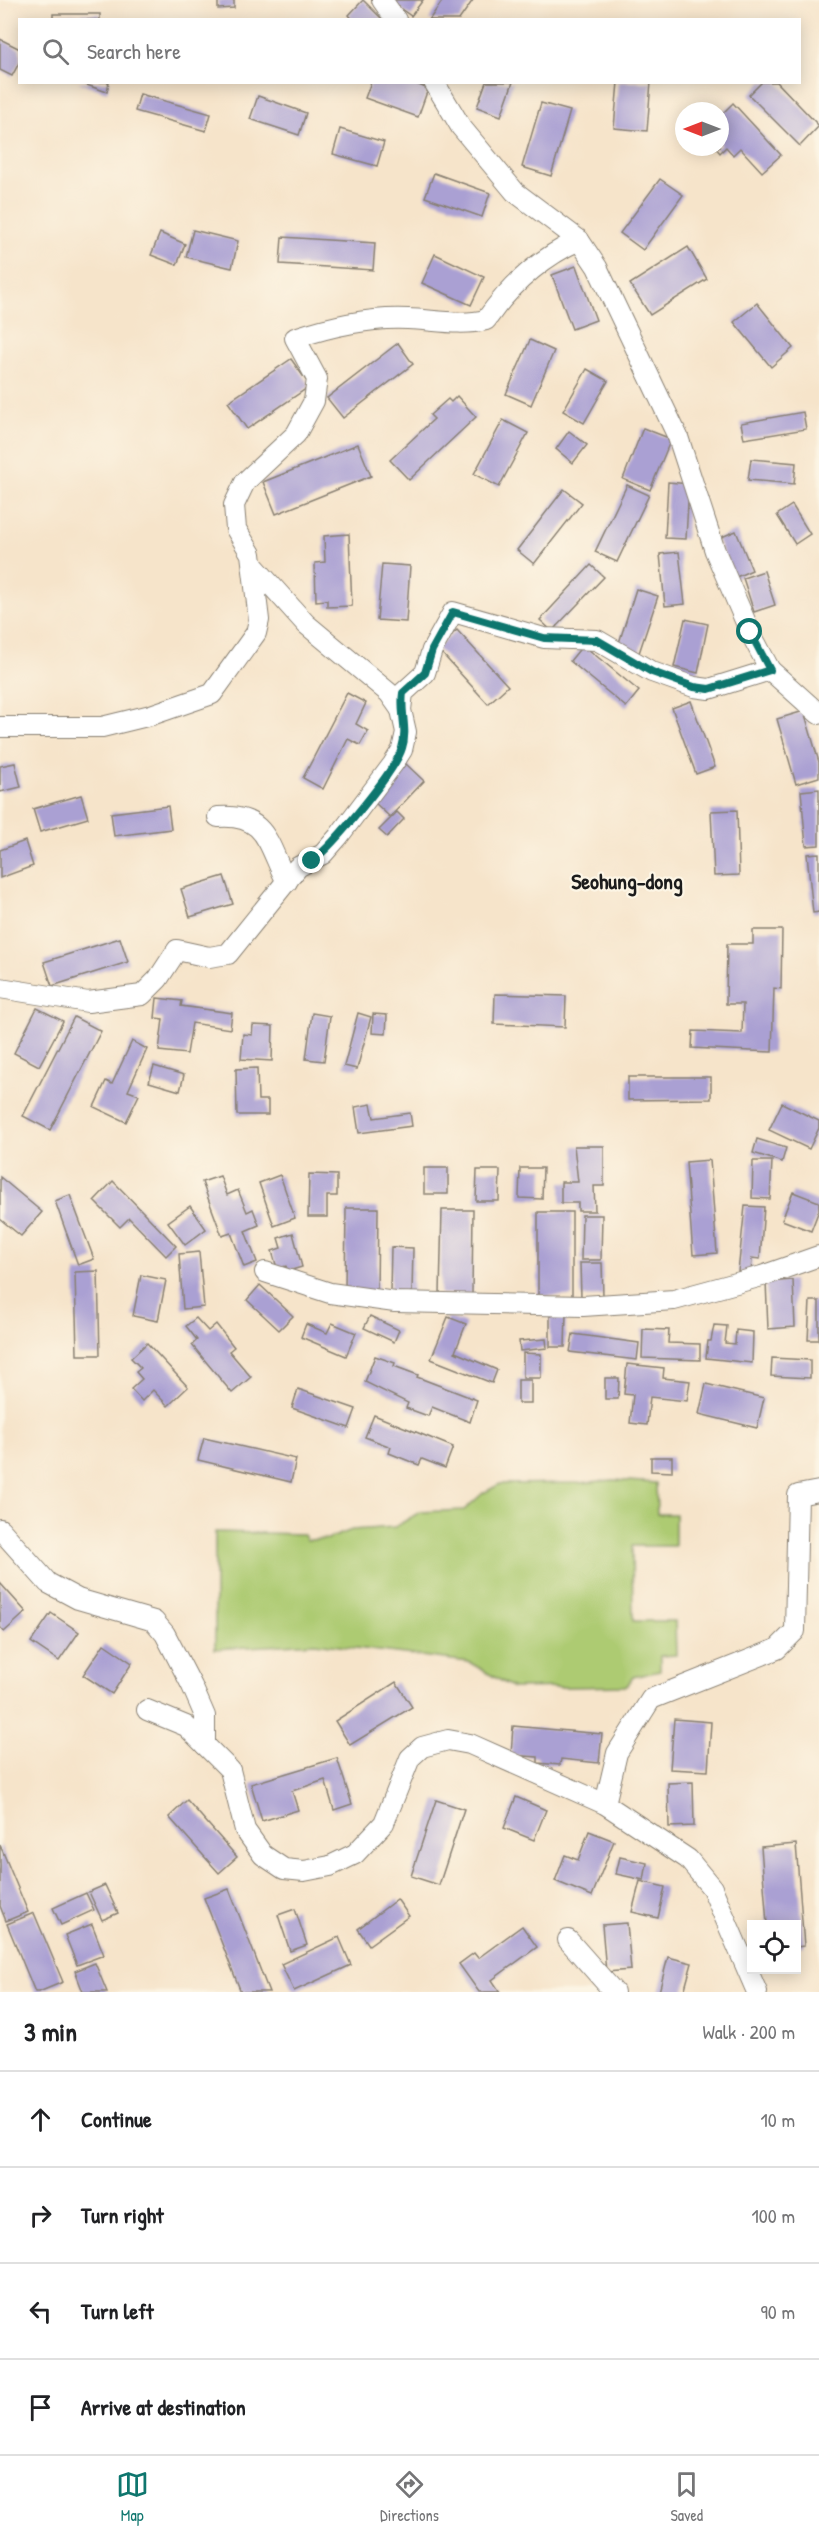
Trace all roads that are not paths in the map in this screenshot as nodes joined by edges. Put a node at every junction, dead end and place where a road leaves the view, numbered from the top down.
1 (382, 0) edge
2 (395, 18) edge
3 (435, 84) edge
4 (579, 240) junction
5 (253, 565) junction
6 (770, 670) junction
7 (401, 710) junction
8 (819, 714) edge
9 (0, 727) edge
10 (218, 817) dead end
11 (287, 882) junction
12 (0, 988) edge
13 (819, 1256) edge
14 (265, 1272) dead end
15 (819, 1491) edge
16 (0, 1529) edge
17 (147, 1710) dead end
18 (205, 1744) junction
19 (605, 1804) junction
20 (568, 1940) dead end
21 (614, 1992) edge
22 (757, 1992) edge

1 - 2 street
3 - 4 street
4 - 5 street
4 - 6 street
5 - 7 street
5 - 9 street
6 - 7 street
6 - 8 street
7 - 11 street
10 - 11 street
11 - 12 street
13 - 14 street
15 - 19 street
16 - 18 street
17 - 18 street
18 - 19 street
19 - 22 street
20 - 21 street

